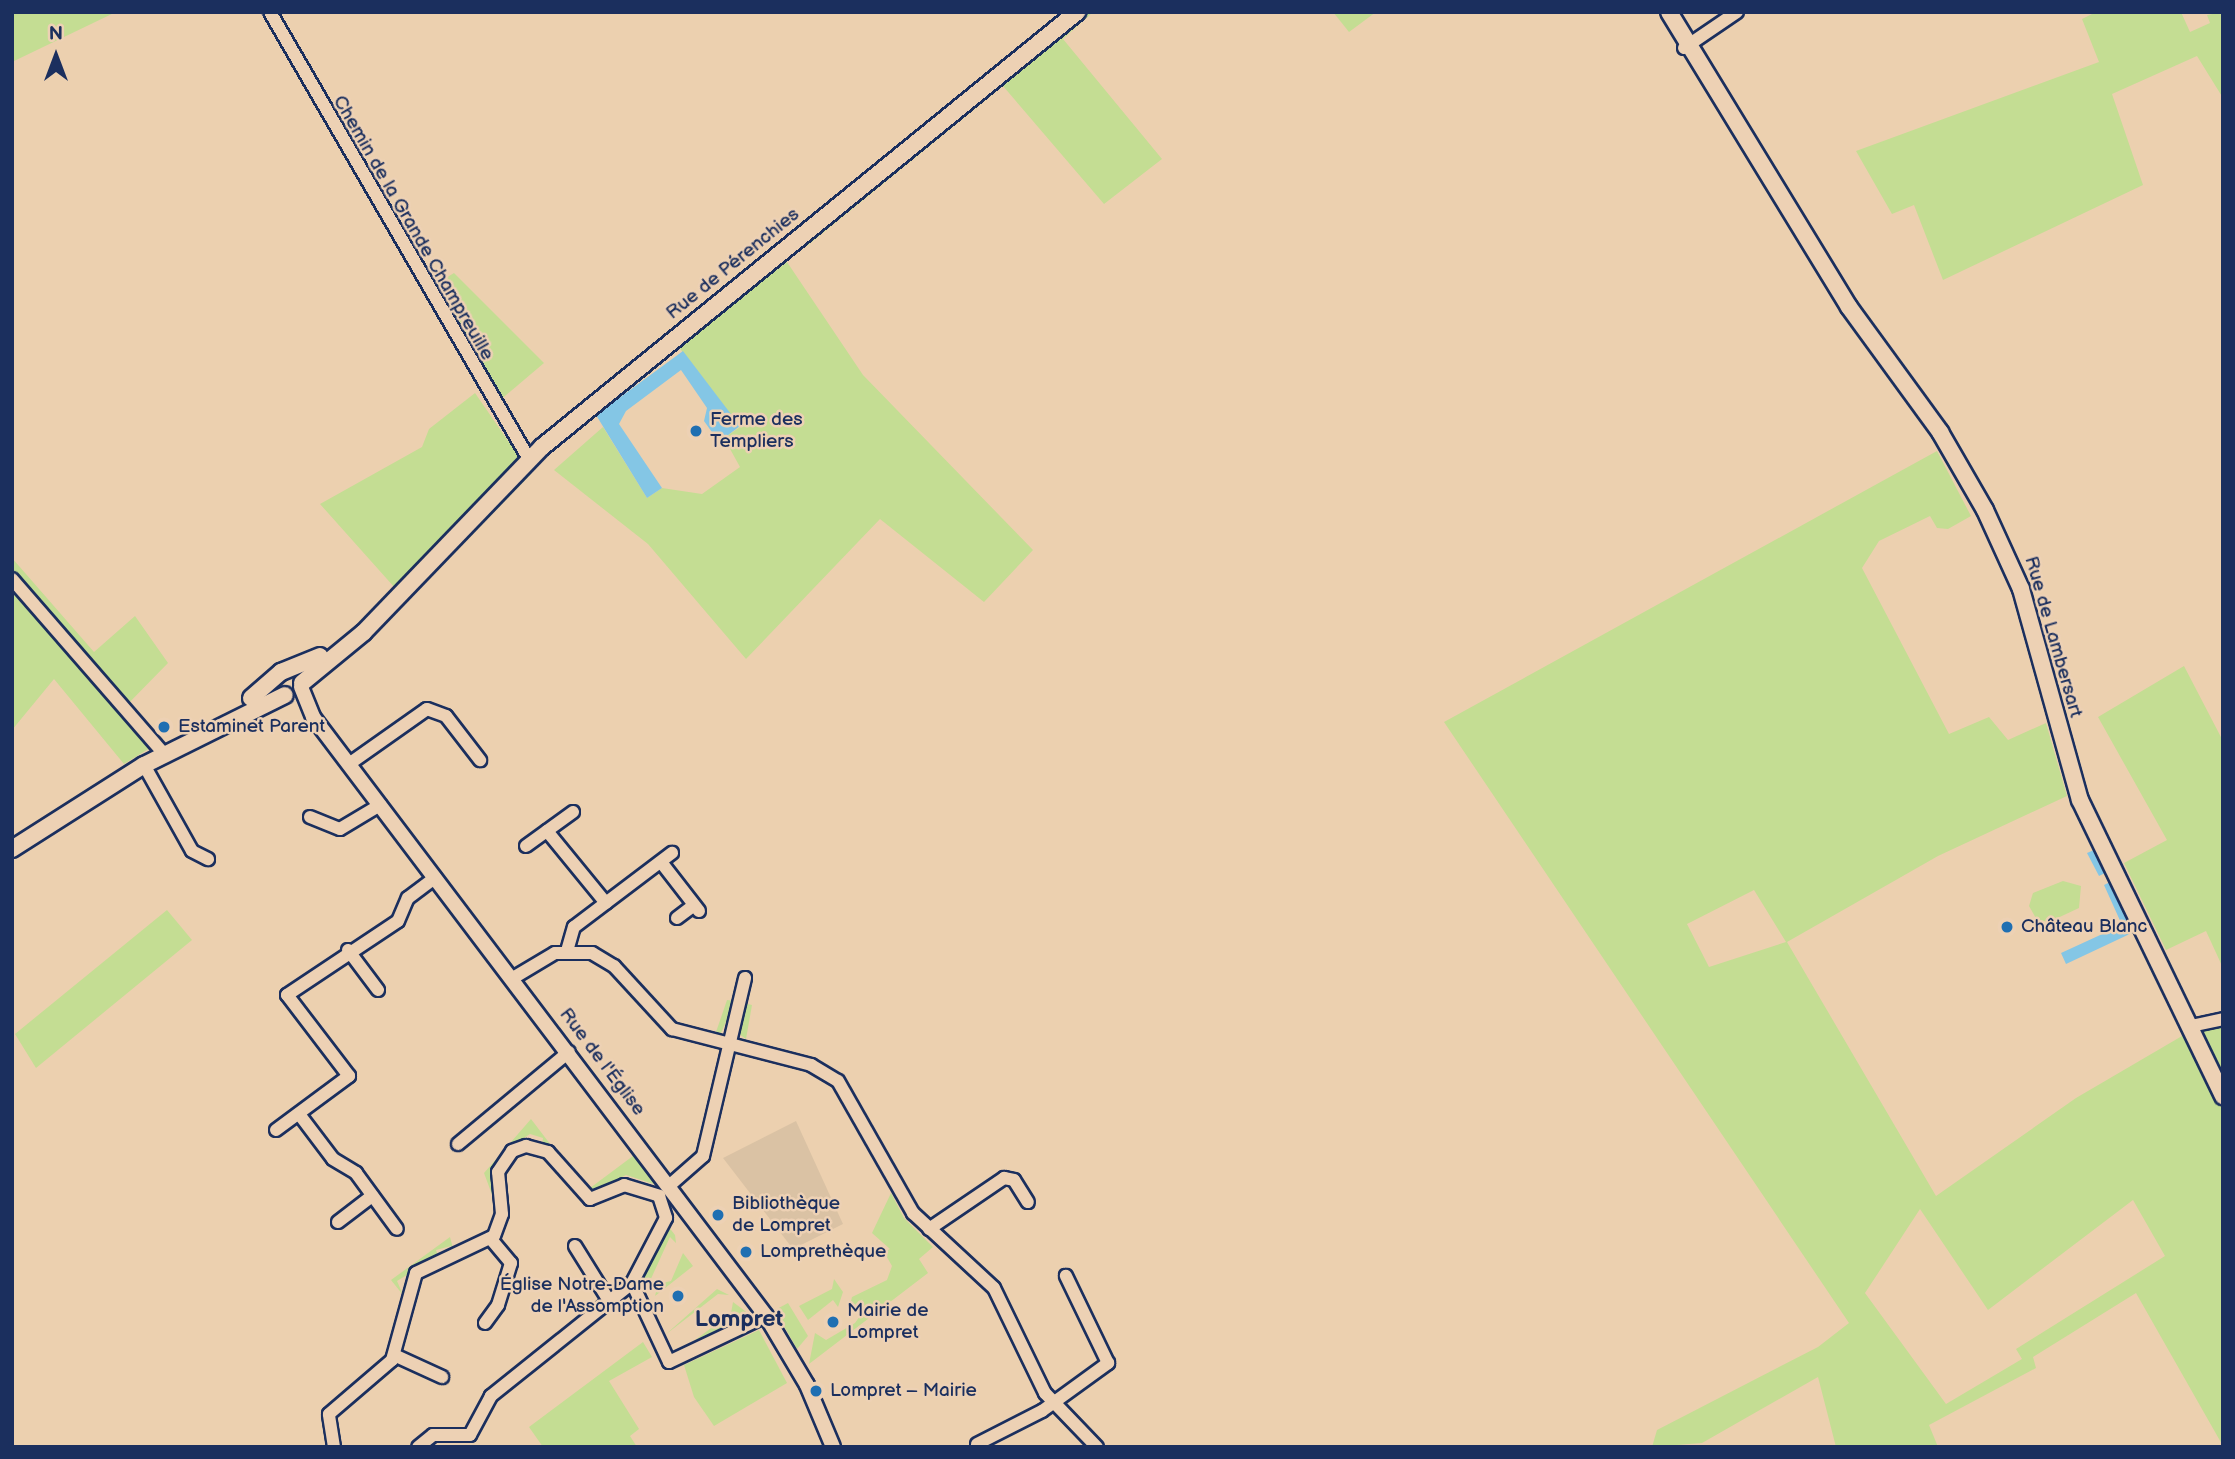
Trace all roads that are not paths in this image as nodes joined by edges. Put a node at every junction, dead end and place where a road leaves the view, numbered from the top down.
1 (270, 12) edge
2 (1077, 12) edge
3 (1660, 12) edge
4 (1669, 12) edge
5 (1737, 12) edge
6 (1687, 46) junction
7 (529, 459) junction
8 (12, 579) edge
9 (378, 616) junction
10 (281, 674) junction
11 (294, 690) junction
12 (206, 730) junction
13 (164, 754) junction
14 (481, 760) dead end
15 (349, 764) junction
16 (144, 765) junction
17 (380, 805) junction
18 (573, 812) dead end
19 (310, 817) dead end
20 (547, 831) junction
21 (526, 846) dead end
22 (12, 849) edge
23 (672, 853) dead end
24 (208, 859) dead end
25 (661, 862) junction
26 (435, 878) junction
27 (606, 903) junction
28 (677, 918) dead end
29 (348, 950) junction
30 (567, 951) junction
31 (513, 978) junction
32 (745, 978) dead end
33 (378, 990) dead end
34 (2223, 1019) edge
35 (2191, 1026) junction
36 (729, 1045) junction
37 (569, 1052) junction
38 (2223, 1096) edge
39 (299, 1114) junction
40 (276, 1130) dead end
41 (458, 1144) dead end
42 (671, 1186) junction
43 (372, 1196) junction
44 (659, 1196) junction
45 (1028, 1202) dead end
46 (338, 1222) dead end
47 (397, 1229) dead end
48 (929, 1230) junction
49 (491, 1239) junction
50 (575, 1246) dead end
51 (1066, 1276) dead end
52 (632, 1283) junction
53 (608, 1298) junction
54 (766, 1316) junction
55 (485, 1322) dead end
56 (394, 1355) junction
57 (442, 1377) dead end
58 (1052, 1404) junction
59 (473, 1441) edge
60 (977, 1444) dead end
61 (334, 1447) edge
62 (418, 1447) edge
63 (833, 1447) edge
64 (1097, 1447) edge

1 - 7 street, Chemin de la Grande Champreuille
2 - 7 main road, Rue de Pérenchies
3 - 6 main road, Rue de Lambersart
4 - 6 main road, Rue de Lambersart
5 - 6 street
6 - 35 main road, Rue de Lambersart
7 - 9 main road, Rue de Pérenchies
8 - 13 street
9 - 10 main road
9 - 11 main road
10 - 11 main road
10 - 11 main road
10 - 12 main road
11 - 12 main road
11 - 15 street, Rue de l'Église
12 - 13 main road
13 - 16 main road
14 - 15 street
15 - 17 street, Rue de l'Église
16 - 22 main road
16 - 24 street
17 - 19 street
17 - 26 street, Rue de l'Église
18 - 20 street
20 - 21 street
20 - 27 street
23 - 25 street
25 - 27 street
25 - 28 street
26 - 29 street
26 - 31 street, Rue de l'Église
27 - 30 street
29 - 33 street
29 - 39 street
30 - 31 street
30 - 36 street
31 - 37 street, Rue de l'Église
32 - 36 street
34 - 35 street
35 - 38 main road, Rue de Lambersart
36 - 42 street
36 - 48 street
37 - 41 street
37 - 42 street, Rue de l'Église
39 - 40 street
39 - 43 street
42 - 44 street
42 - 54 street, Rue de l'Église
43 - 46 street
43 - 47 street
44 - 49 street
44 - 52 street
45 - 48 street
48 - 58 street
49 - 55 street
49 - 56 street
50 - 53 street
51 - 58 street
52 - 53 street
52 - 54 street
53 - 59 street
54 - 63 street, Rue de l'Église
56 - 57 street
56 - 61 street
58 - 60 street
58 - 64 street
59 - 62 street

